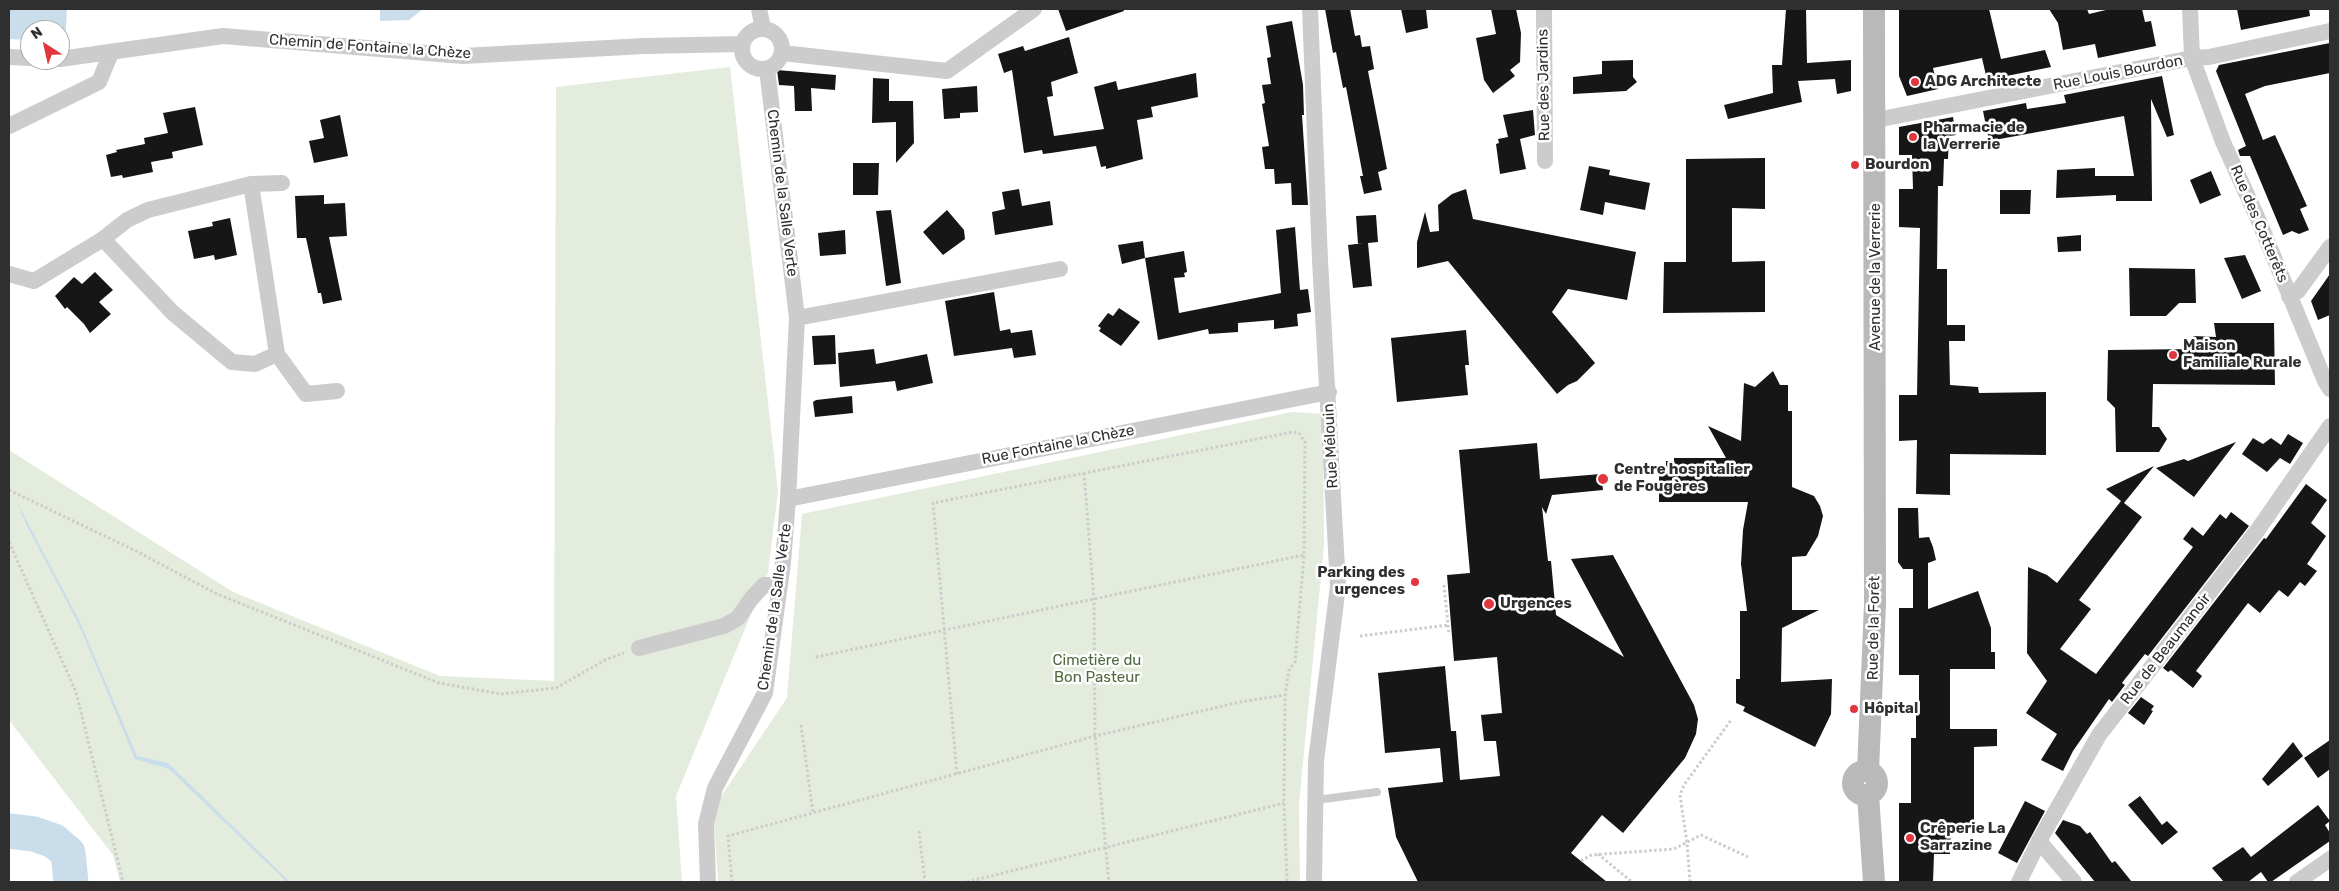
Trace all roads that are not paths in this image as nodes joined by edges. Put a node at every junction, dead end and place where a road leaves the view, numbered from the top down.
1 (759, 9) edge
2 (1034, 9) edge
3 (1310, 9) edge
4 (1544, 9) edge
5 (1874, 9) edge
6 (2190, 9) edge
7 (763, 28) junction
8 (2330, 31) edge
9 (742, 44) junction
10 (111, 53) junction
11 (782, 53) junction
12 (70, 58) edge
13 (2192, 58) junction
14 (767, 69) junction
15 (1876, 120) junction
16 (9, 126) edge
17 (1545, 161) dead end
18 (282, 183) dead end
19 (251, 184) junction
20 (103, 239) junction
21 (2330, 247) edge
22 (1060, 269) dead end
23 (9, 274) edge
24 (2290, 296) junction
25 (798, 318) junction
26 (277, 354) junction
27 (2330, 389) edge
28 (337, 391) dead end
29 (1328, 392) junction
30 (2330, 426) edge
31 (788, 499) junction
32 (1876, 545) joint
33 (780, 585) junction
34 (639, 648) road end
35 (1377, 792) dead end
36 (1316, 800) junction
37 (2039, 841) junction
38 (2330, 859) edge
39 (708, 882) edge
40 (1314, 882) edge
41 (1874, 882) edge
42 (2019, 882) edge
43 (2074, 882) edge
44 (2297, 882) edge

1 - 7 street
2 - 11 street
3 - 29 street, Rue Mélouin
4 - 17 street, Rue des Jardins
5 - 15 main road, Avenue de la Verrerie
6 - 13 street, Rue des Cotterêts
7 - 9 street
7 - 11 street
8 - 13 street, Rue Louis Bourdon
9 - 10 street, Chemin de Fontaine la Chèze
9 - 14 street
10 - 12 street, Chemin de Fontaine la Chèze
10 - 16 street
11 - 14 street
13 - 15 street, Rue Louis Bourdon
13 - 24 street, Rue des Cotterêts
14 - 25 street, Chemin de la Salle Verte
15 - 32 main road, Avenue de la Verrerie
18 - 19 street
19 - 20 street
19 - 26 street
20 - 23 street
20 - 26 street
21 - 24 street
22 - 25 street
24 - 27 street, Rue des Cotterêts
25 - 31 street, Chemin de la Salle Verte
26 - 28 street
29 - 31 street, Rue Fontaine la Chèze
29 - 36 street, Rue Mélouin
30 - 37 street, Rue de Beaumanoir
31 - 33 street, Chemin de la Salle Verte
32 - 41 main road, Rue de la Forêt
33 - 34 street
33 - 39 street, Chemin de la Salle Verte
35 - 36 lane
36 - 40 street, Rue Mélouin
37 - 42 street, Rue de Beaumanoir
37 - 43 street
38 - 44 street

